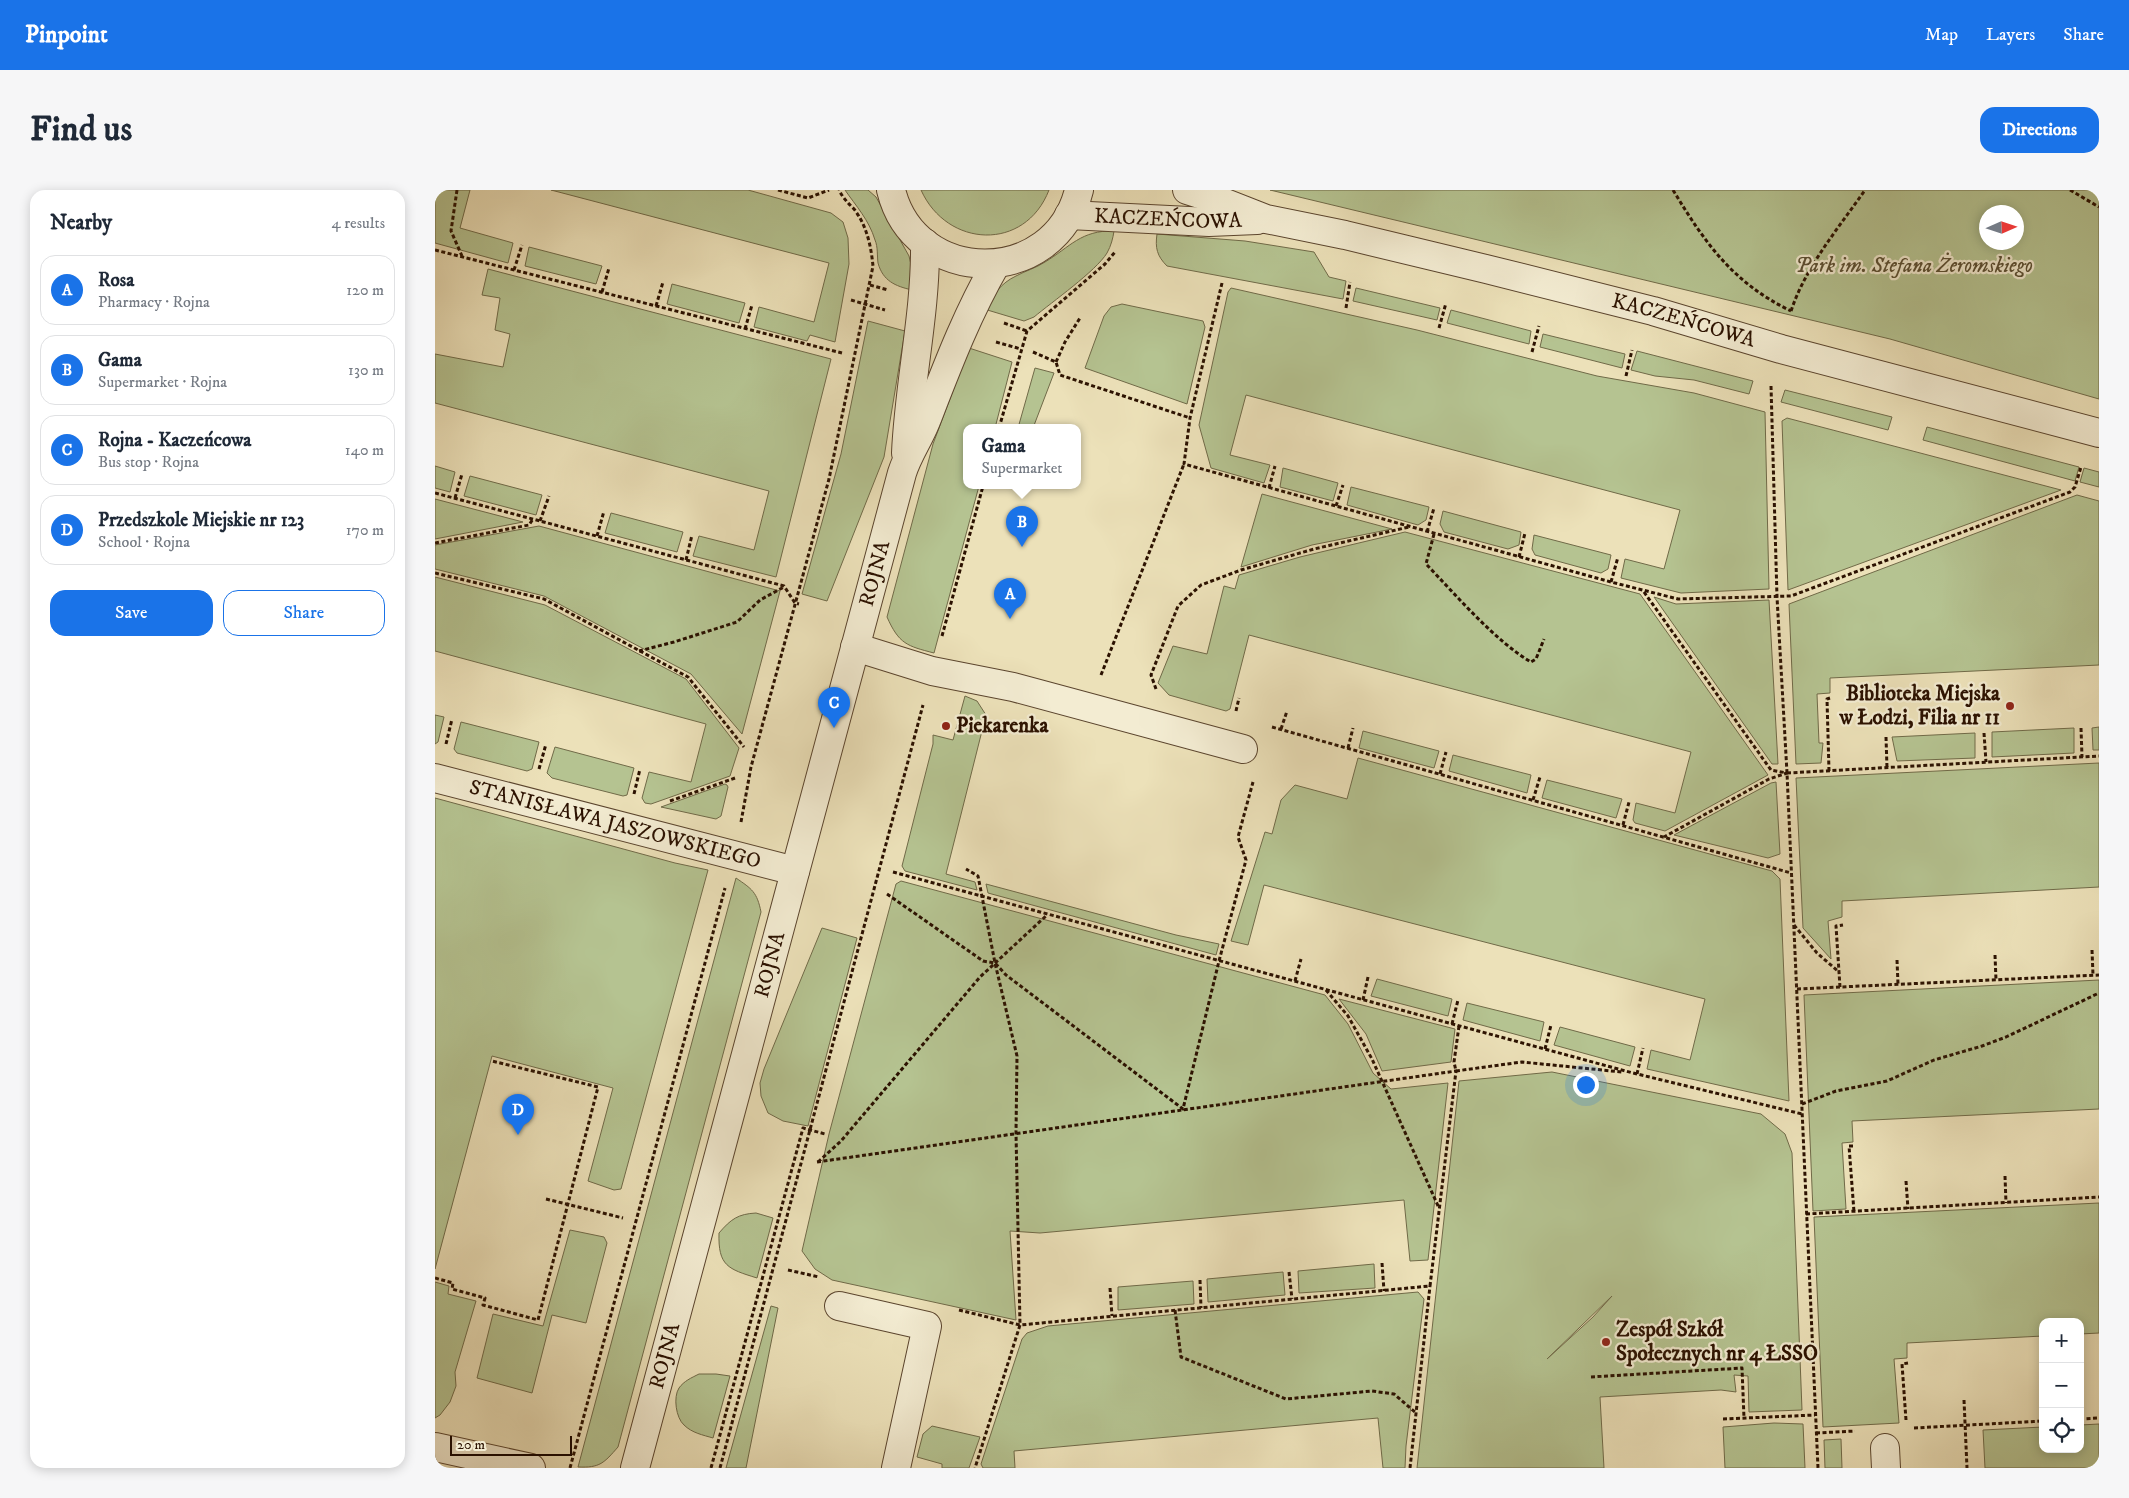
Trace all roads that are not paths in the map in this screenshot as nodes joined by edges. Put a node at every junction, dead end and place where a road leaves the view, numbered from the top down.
1 (891, 190) edge
2 (1079, 190) edge
3 (1187, 190) edge
4 (1069, 215) junction
5 (1266, 219) junction
6 (925, 243) junction
7 (996, 264) junction
8 (2099, 433) edge
9 (905, 462) junction
10 (855, 647) junction
11 (1243, 749) dead end
12 (435, 778) edge
13 (795, 871) junction
14 (839, 1306) dead end
15 (435, 1447) edge
16 (531, 1468) edge
17 (635, 1468) edge
18 (896, 1468) edge

1 - 6 street
2 - 4 street
3 - 5 street, KACZEŃCOWA
4 - 5 street, KACZEŃCOWA
4 - 7 street
5 - 8 street, KACZEŃCOWA
6 - 7 street
6 - 9 street, ROJNA
7 - 9 street, ROJNA
9 - 10 street, ROJNA
10 - 11 street
10 - 13 street, ROJNA
12 - 13 street, STANISŁAWA JASZOWSKIEGO
13 - 17 street, ROJNA
14 - 18 street
15 - 16 street

